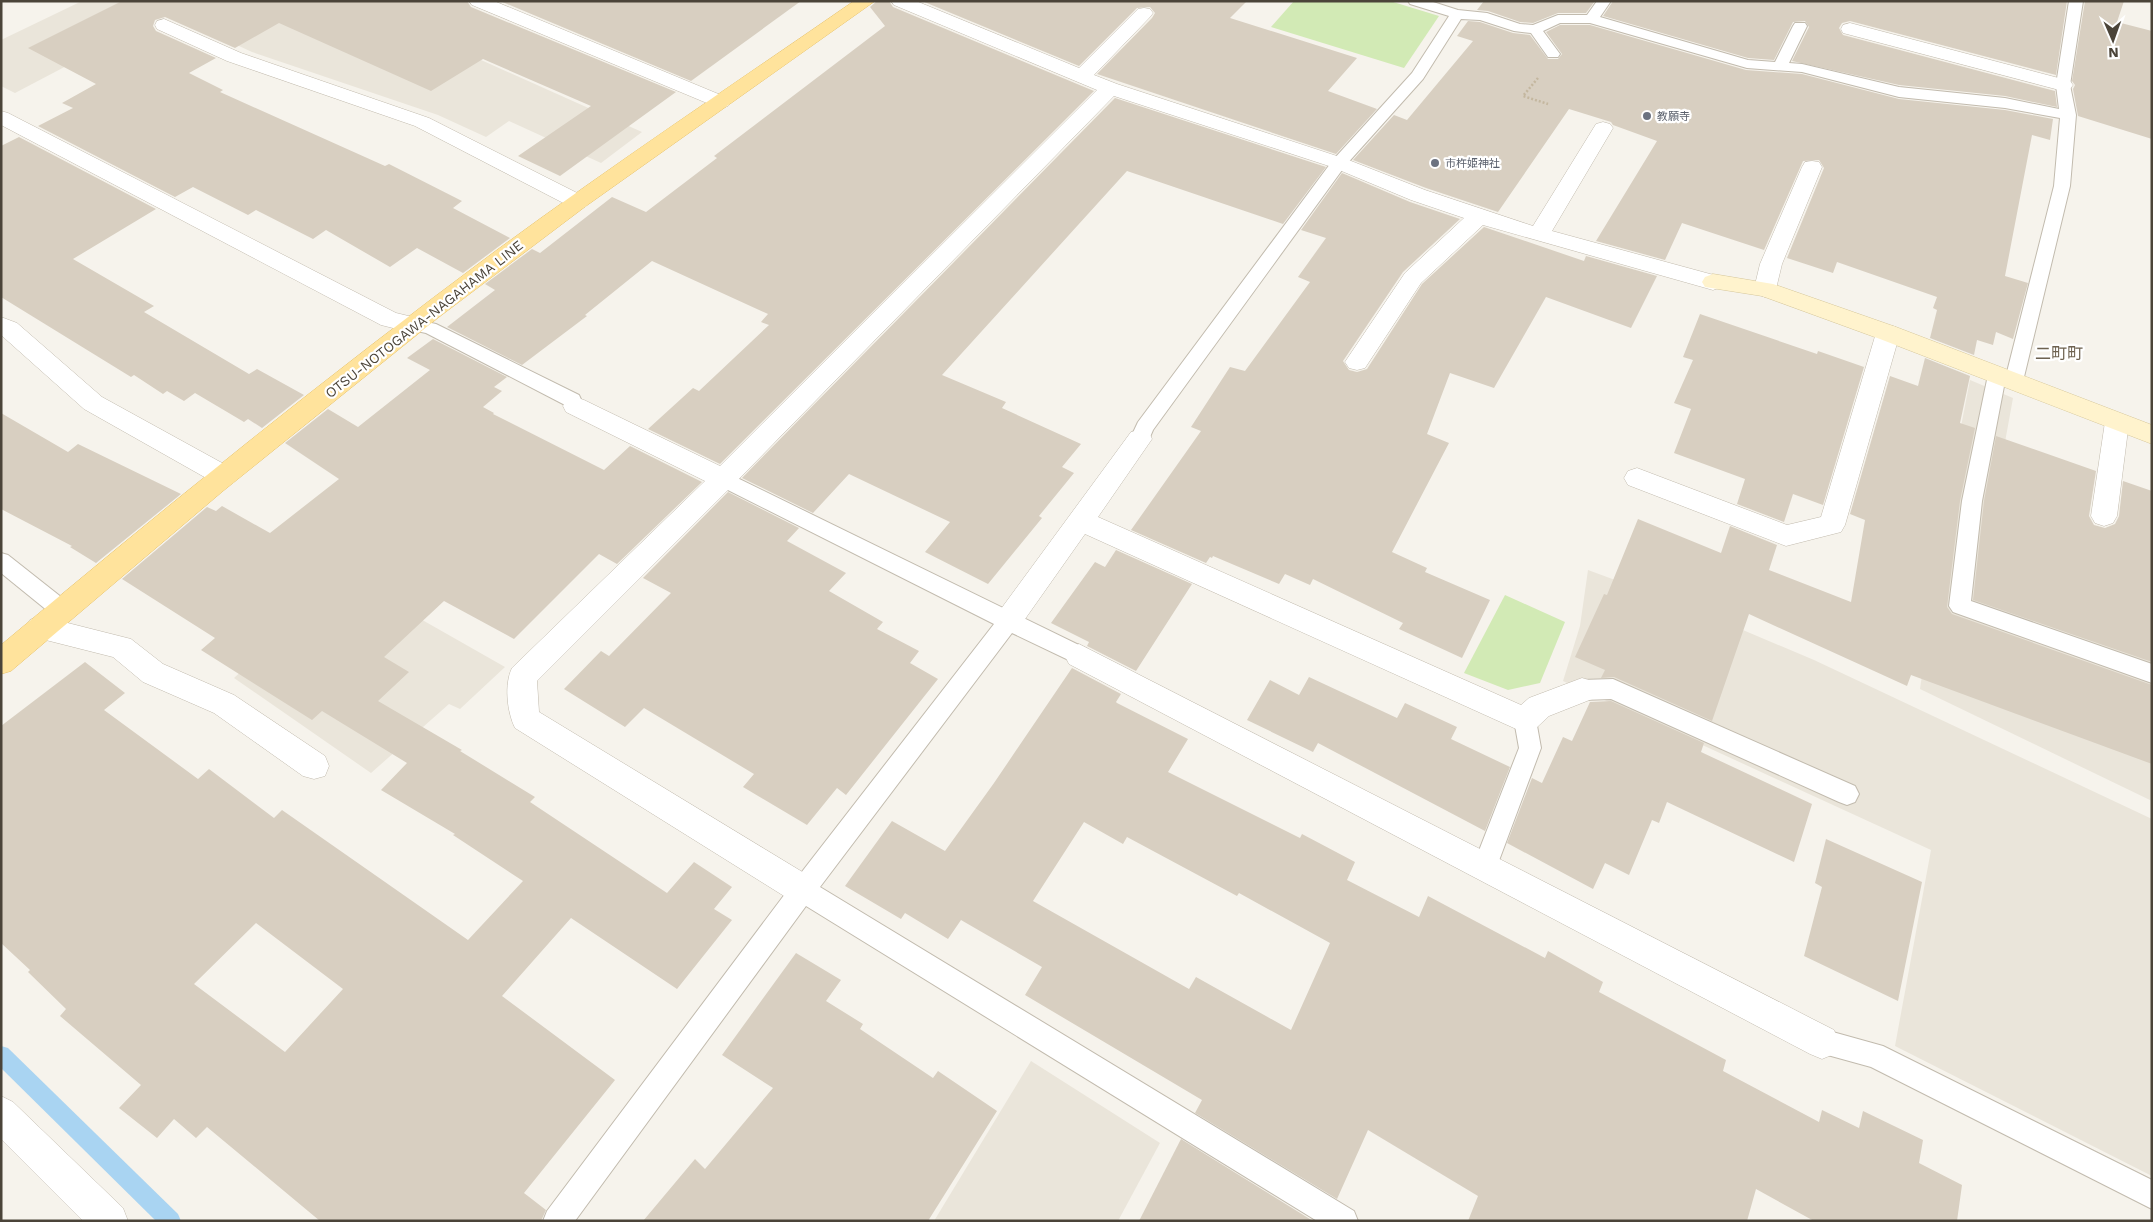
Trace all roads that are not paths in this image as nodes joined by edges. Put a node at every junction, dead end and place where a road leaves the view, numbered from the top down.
1 (478, 1) edge
2 (866, 1) edge
3 (900, 1) edge
4 (1415, 1) edge
5 (1604, 1) edge
6 (2076, 1) edge
7 (1144, 13) dead end
8 (1457, 14) junction
9 (1591, 19) junction
10 (164, 25) dead end
11 (1800, 26) dead end
12 (1535, 29) junction
13 (1850, 29) dead end
14 (1553, 54) road end
15 (1780, 66) junction
16 (1081, 77) junction
17 (2063, 86) junction
18 (1110, 88) junction
19 (721, 102) junction
20 (2068, 115) junction
21 (1, 117) edge
22 (1604, 128) dead end
23 (1339, 164) junction
24 (1812, 166) dead end
25 (578, 202) junction
26 (1480, 216) junction
27 (1540, 234) junction
28 (1713, 282) joint
29 (1765, 289) junction
30 (1, 325) edge
31 (413, 325) junction
32 (1888, 333) junction
33 (1357, 362) dead end
34 (2006, 378) junction
35 (575, 406) joint
36 (2117, 422) junction
37 (2152, 435) edge
38 (1140, 439) joint
39 (224, 476) junction
40 (1637, 478) dead end
41 (723, 479) junction
42 (2104, 516) dead end
43 (1081, 521) junction
44 (1, 561) edge
45 (62, 610) junction
46 (1008, 621) junction
47 (40, 628) junction
48 (1079, 656) joint
49 (1, 662) edge
50 (2152, 674) edge
51 (1582, 690) joint
52 (1525, 720) junction
53 (314, 766) dead end
54 (1847, 794) dead end
55 (1485, 866) junction
56 (803, 890) junction
57 (1822, 1042) joint
58 (1, 1114) edge
59 (2152, 1194) edge
60 (110, 1221) edge
61 (557, 1221) edge
62 (1344, 1221) edge

1 - 19 street
2 - 19 main road, OTSU-NOTOGAWA-NAGAHAMA LINE
3 - 16 street
4 - 8 lane
5 - 9 lane
6 - 17 lane
7 - 16 street
8 - 12 lane
8 - 23 lane
9 - 12 lane
9 - 15 lane
10 - 25 street
11 - 15 lane
12 - 14 lane
13 - 17 street
15 - 20 lane
16 - 18 street
17 - 20 lane
18 - 23 street
18 - 41 street
19 - 25 main road, OTSU-NOTOGAWA-NAGAHAMA LINE
20 - 34 lane
21 - 31 street
22 - 27 street
23 - 26 street
23 - 38 lane
24 - 29 street
25 - 31 main road, OTSU-NOTOGAWA-NAGAHAMA LINE
26 - 27 street
26 - 33 street
27 - 28 street
28 - 29 street
29 - 32 street
30 - 39 street
31 - 35 lane
31 - 39 main road, OTSU-NOTOGAWA-NAGAHAMA LINE
32 - 34 street
32 - 40 street
34 - 36 street
34 - 50 lane
35 - 41 street
36 - 37 street
36 - 42 street
38 - 43 street
39 - 45 main road, OTSU-NOTOGAWA-NAGAHAMA LINE
41 - 46 lane
41 - 56 street
43 - 46 street
43 - 52 street
44 - 45 lane
45 - 47 main road, OTSU-NOTOGAWA-NAGAHAMA LINE
46 - 48 lane
46 - 56 lane
47 - 49 main road, OTSU-NOTOGAWA-NAGAHAMA LINE
47 - 53 street
48 - 55 street
51 - 52 street
51 - 54 lane
52 - 55 lane
55 - 57 street
56 - 61 lane
56 - 62 lane
57 - 59 lane
58 - 60 street

